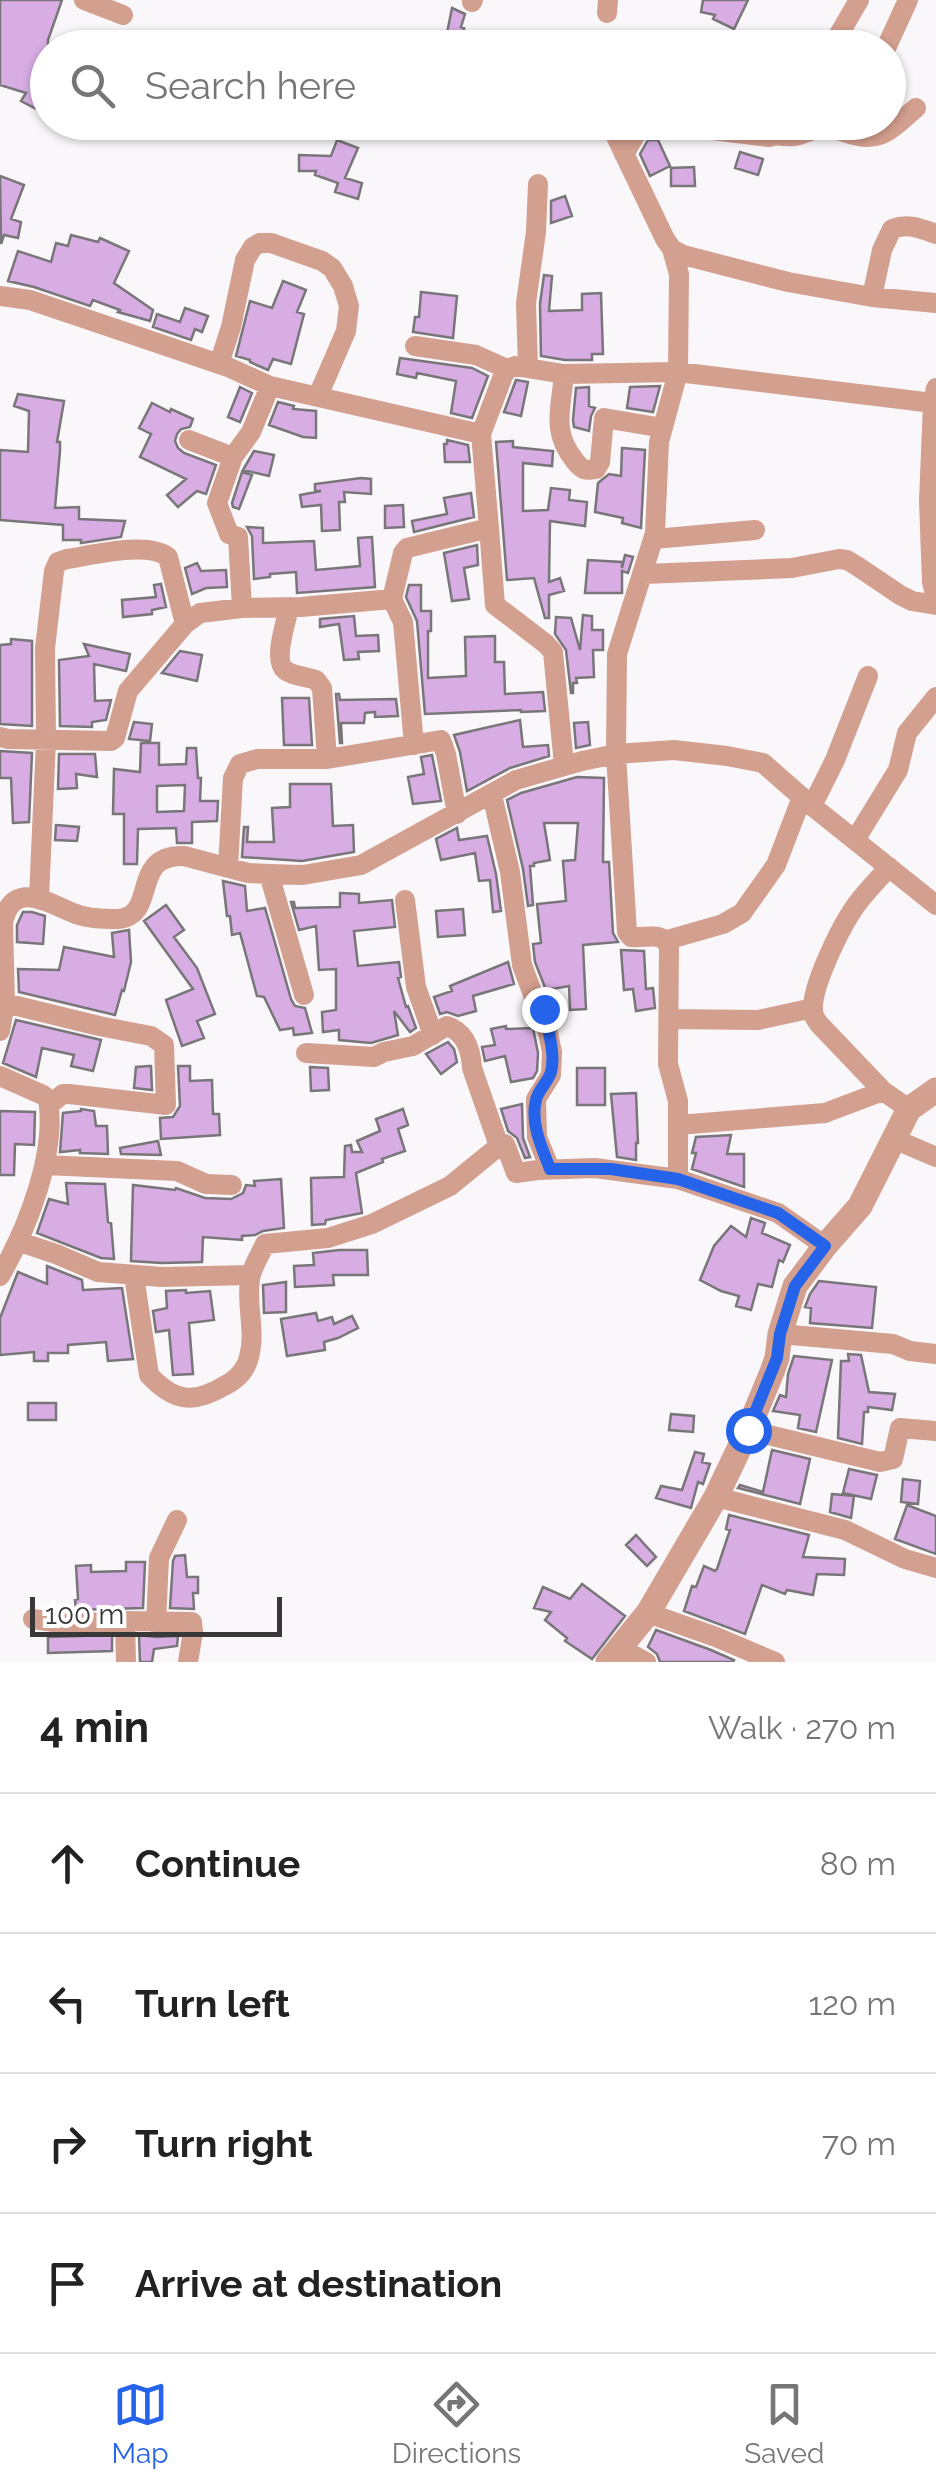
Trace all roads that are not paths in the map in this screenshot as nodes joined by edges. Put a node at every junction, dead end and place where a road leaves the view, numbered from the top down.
1 (84, 0) edge
2 (860, 0) edge
3 (908, 0) edge
4 (123, 15) dead end
5 (842, 30) edge
6 (894, 30) edge
7 (916, 108) dead end
8 (906, 116) edge
9 (617, 140) edge
10 (632, 140) edge
11 (624, 154) junction
12 (538, 184) dead end
13 (936, 234) edge
14 (672, 249) junction
15 (0, 296) edge
16 (872, 297) junction
17 (936, 304) edge
18 (415, 346) dead end
19 (219, 364) junction
20 (518, 368) junction
21 (678, 372) junction
22 (564, 374) junction
23 (270, 386) junction
24 (934, 395) edge
25 (318, 396) junction
26 (662, 428) junction
27 (481, 434) junction
28 (189, 440) dead end
29 (233, 457) junction
30 (489, 528) junction
31 (755, 530) dead end
32 (654, 539) junction
33 (644, 574) junction
34 (392, 599) junction
35 (936, 602) edge
36 (242, 608) junction
37 (290, 608) junction
38 (185, 624) junction
39 (868, 676) dead end
40 (936, 697) edge
41 (0, 737) edge
42 (46, 740) junction
43 (414, 745) junction
44 (616, 754) junction
45 (327, 759) junction
46 (564, 766) junction
47 (492, 795) junction
48 (807, 802) junction
49 (457, 814) junction
50 (855, 840) junction
51 (228, 867) junction
52 (888, 868) junction
53 (269, 874) junction
54 (39, 898) junction
55 (405, 900) dead end
56 (936, 906) edge
57 (667, 940) junction
58 (304, 996) dead end
59 (5, 1003) junction
60 (813, 1008) junction
61 (670, 1019) junction
62 (0, 1030) edge
63 (433, 1035) junction
64 (306, 1053) dead end
65 (0, 1076) edge
66 (936, 1090) edge
67 (884, 1091) junction
68 (49, 1104) junction
69 (909, 1109) junction
70 (678, 1125) junction
71 (894, 1139) junction
72 (499, 1146) junction
73 (936, 1157) edge
74 (45, 1165) junction
75 (550, 1169) junction
76 (678, 1179) junction
77 (232, 1185) dead end
78 (20, 1242) junction
79 (825, 1246) junction
80 (250, 1274) junction
81 (0, 1276) edge
82 (134, 1276) junction
83 (780, 1334) junction
84 (936, 1354) edge
85 (748, 1430) junction
86 (936, 1432) edge
87 (716, 1497) junction
88 (177, 1520) dead end
89 (936, 1568) edge
90 (648, 1613) junction
91 (33, 1619) dead end
92 (125, 1621) junction
93 (156, 1623) junction
94 (613, 1654) edge
95 (126, 1662) edge
96 (188, 1662) edge
97 (646, 1662) edge
98 (775, 1662) edge

1 - 4 street
2 - 5 street
3 - 6 street
7 - 8 street
9 - 11 street
10 - 11 street
11 - 14 street
12 - 20 street
13 - 16 street
14 - 16 street
14 - 21 street
15 - 19 street
16 - 17 street
18 - 20 street
19 - 23 street
19 - 25 street
20 - 22 street
20 - 27 street
21 - 22 street
21 - 24 street
21 - 26 street
22 - 26 street
23 - 25 street
23 - 29 street
24 - 35 street
25 - 27 street
26 - 32 street
27 - 30 street
28 - 29 street
29 - 36 street
30 - 34 street
30 - 46 street
31 - 32 street
32 - 33 street
33 - 35 street
33 - 44 street
34 - 37 street
34 - 43 street
36 - 37 street
36 - 38 street
37 - 45 street
38 - 42 street
38 - 42 street
39 - 48 street
40 - 50 street
41 - 42 street
42 - 54 street
43 - 45 street
43 - 49 street
44 - 46 street
44 - 48 street
44 - 57 street
45 - 51 street
46 - 47 street
47 - 49 street
47 - 75 street
48 - 50 street
48 - 57 street
49 - 53 street
50 - 52 street
51 - 53 street
51 - 54 street
52 - 56 street
52 - 60 street
53 - 58 street
54 - 59 street
55 - 63 street
57 - 61 street
59 - 62 street
59 - 68 street
60 - 61 street
60 - 67 street
61 - 70 street
63 - 64 street
63 - 72 street
65 - 68 street
66 - 69 street
67 - 69 street
67 - 70 street
68 - 74 street
69 - 71 street
70 - 76 street
71 - 73 street
71 - 79 street
72 - 75 street
72 - 80 street
74 - 77 street
74 - 78 street
75 - 76 street
76 - 79 street
78 - 81 street
78 - 82 street
79 - 83 street
80 - 82 street
80 - 82 street
83 - 84 street
83 - 85 street
85 - 86 street
85 - 87 street
87 - 89 street
87 - 90 street
88 - 93 street
90 - 94 street
90 - 98 street
91 - 92 street
92 - 93 street
92 - 95 street
93 - 96 street
94 - 97 street

